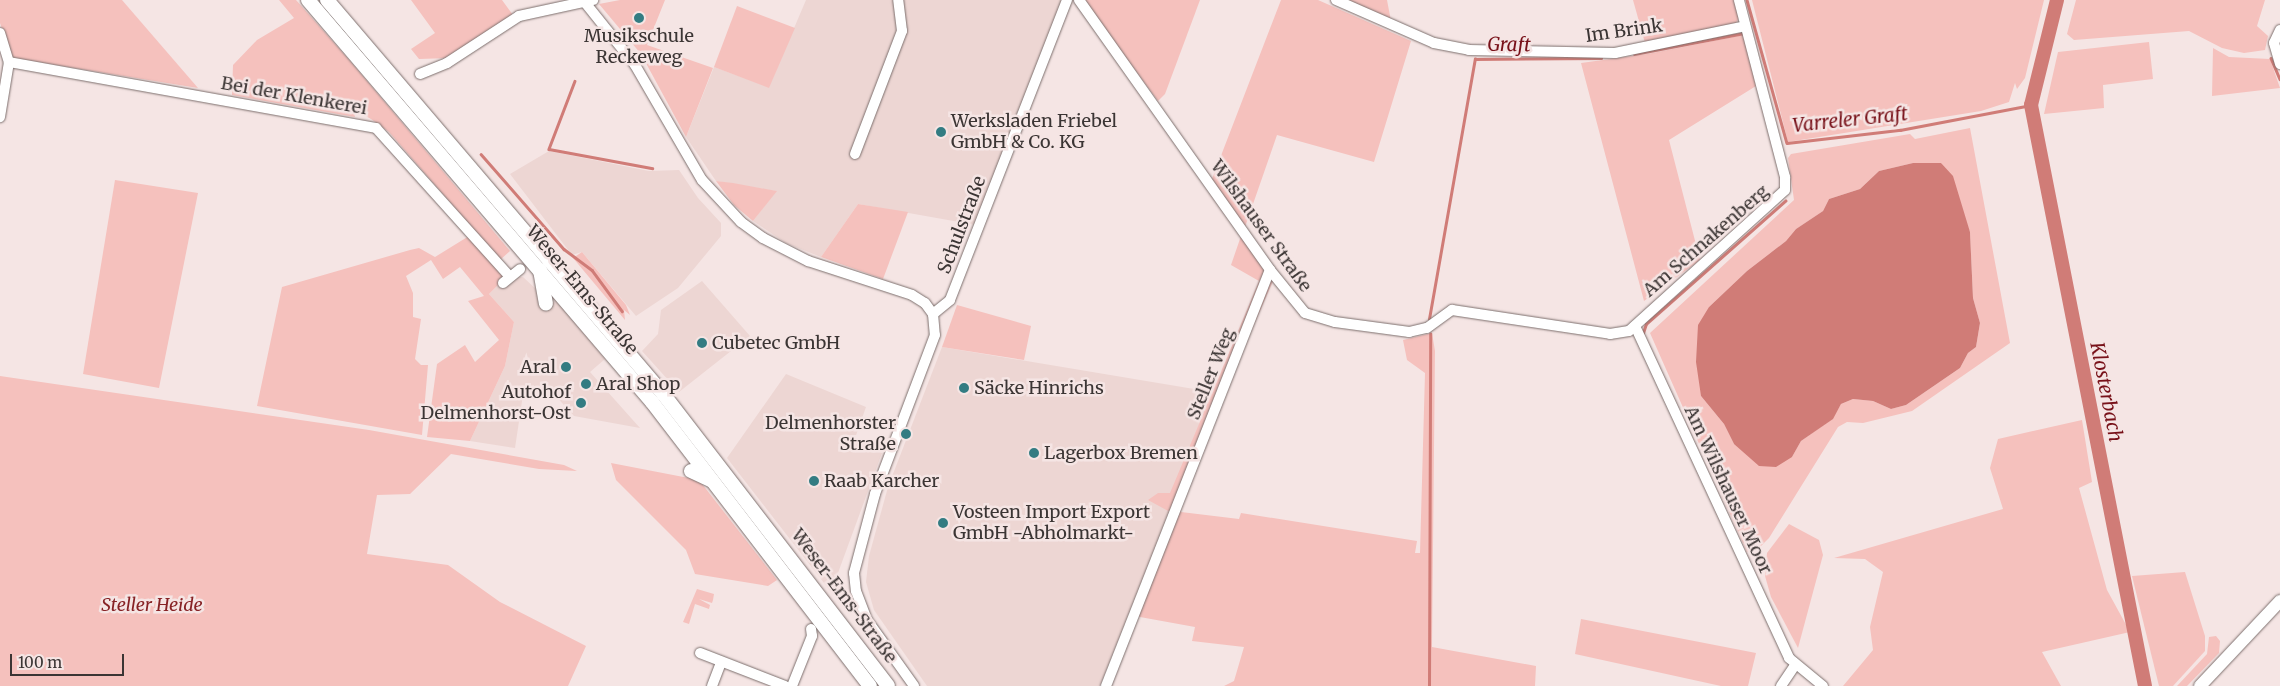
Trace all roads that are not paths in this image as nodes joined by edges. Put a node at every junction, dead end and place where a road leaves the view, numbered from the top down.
1 (308, 0) edge
2 (327, 0) edge
3 (898, 0) edge
4 (1067, 0) edge
5 (1079, 0) edge
6 (1336, 0) edge
7 (1739, 0) edge
8 (587, 1) edge
9 (1746, 26) junction
10 (2280, 30) edge
11 (0, 33) edge
12 (9, 62) junction
13 (2280, 64) edge
14 (420, 74) dead end
15 (0, 117) edge
16 (855, 154) dead end
17 (539, 267) junction
18 (520, 269) dead end
19 (1270, 270) junction
20 (546, 303) dead end
21 (933, 314) junction
22 (1635, 326) junction
23 (691, 471) dead end
24 (716, 483) junction
25 (2280, 601) edge
26 (811, 629) dead end
27 (700, 653) dead end
28 (721, 662) junction
29 (1795, 665) junction
30 (712, 686) edge
31 (785, 686) edge
32 (792, 686) edge
33 (870, 686) edge
34 (888, 686) edge
35 (914, 686) edge
36 (1106, 686) edge
37 (1781, 686) edge
38 (1823, 686) edge
39 (2200, 686) edge

1 - 17 highway, Weser-Ems-Straße
2 - 34 highway, Weser-Ems-Straße
3 - 16 street
4 - 21 street, Schulstraße
5 - 19 street, Wilshauser Straße
6 - 9 street, Im Brink
7 - 9 street, Am Schnakenberg
8 - 14 street
8 - 21 street
9 - 22 street, Am Schnakenberg
10 - 13 street
11 - 12 street
12 - 15 street
12 - 18 street, Bei der Klenkerei
17 - 20 highway
17 - 24 highway, Weser-Ems-Straße
19 - 22 street, Wilshauser Straße
19 - 36 street, Steller Weg
21 - 35 street
22 - 29 street, Am Wilshauser Moor
23 - 24 highway
24 - 33 highway, Weser-Ems-Straße
25 - 39 main road
26 - 32 street
27 - 28 street
28 - 30 street
28 - 31 street
29 - 37 street
29 - 38 street

